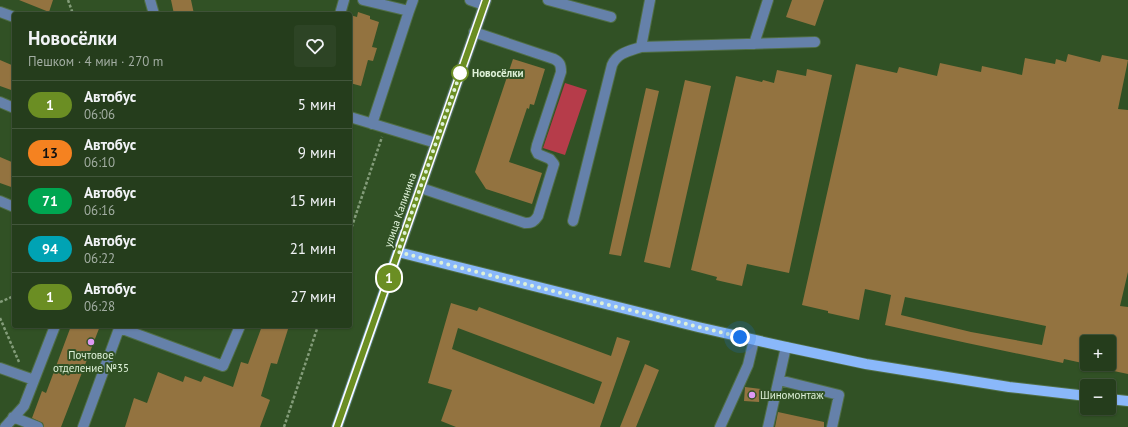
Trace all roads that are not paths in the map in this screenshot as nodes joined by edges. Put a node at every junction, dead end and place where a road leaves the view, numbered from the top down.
1 (150, 0) edge
2 (344, 0) edge
3 (363, 0) edge
4 (413, 0) edge
5 (470, 0) edge
6 (548, 0) edge
7 (650, 0) edge
8 (768, 0) edge
9 (485, 2) edge
10 (409, 11) junction
11 (0, 12) edge
12 (153, 12) edge
13 (341, 12) edge
14 (12, 17) edge
15 (610, 18) dead end
16 (474, 32) junction
17 (815, 42) dead end
18 (754, 44) junction
19 (641, 47) junction
20 (0, 102) edge
21 (12, 107) edge
22 (352, 118) edge
23 (372, 124) junction
24 (436, 143) junction
25 (420, 188) junction
26 (0, 201) edge
27 (12, 206) edge
28 (573, 221) dead end
29 (398, 252) junction
30 (53, 328) edge
31 (120, 328) edge
32 (123, 328) edge
33 (239, 328) edge
34 (754, 340) junction
35 (786, 347) junction
36 (0, 368) edge
37 (30, 379) junction
38 (779, 380) junction
39 (1080, 395) edge
40 (1116, 400) edge
41 (1128, 401) edge
42 (13, 418) junction
43 (0, 425) edge
44 (5, 427) edge
45 (38, 427) edge
46 (83, 427) edge
47 (337, 427) edge
48 (720, 427) edge
49 (768, 427) edge
50 (832, 427) edge

1 - 12 street
2 - 13 street
3 - 10 street
4 - 10 street
5 - 9 street
6 - 15 street
7 - 19 street
8 - 18 street
9 - 16 street, улица Калинина
10 - 23 street
11 - 14 street
16 - 24 street, улица Калинина
16 - 25 street
17 - 18 street
18 - 19 street
19 - 28 street
20 - 21 street
22 - 23 street
23 - 24 street
24 - 25 street, улица Калинина
25 - 29 street, улица Калинина
26 - 27 street
29 - 34 main road
29 - 47 main road, улица Калинина
30 - 37 street
31 - 46 street
32 - 33 street
34 - 35 main road
34 - 48 street
35 - 38 street
35 - 39 main road
36 - 37 street
37 - 42 street
38 - 49 street
38 - 50 street
40 - 41 main road
42 - 44 street
42 - 45 street
43 - 44 street

